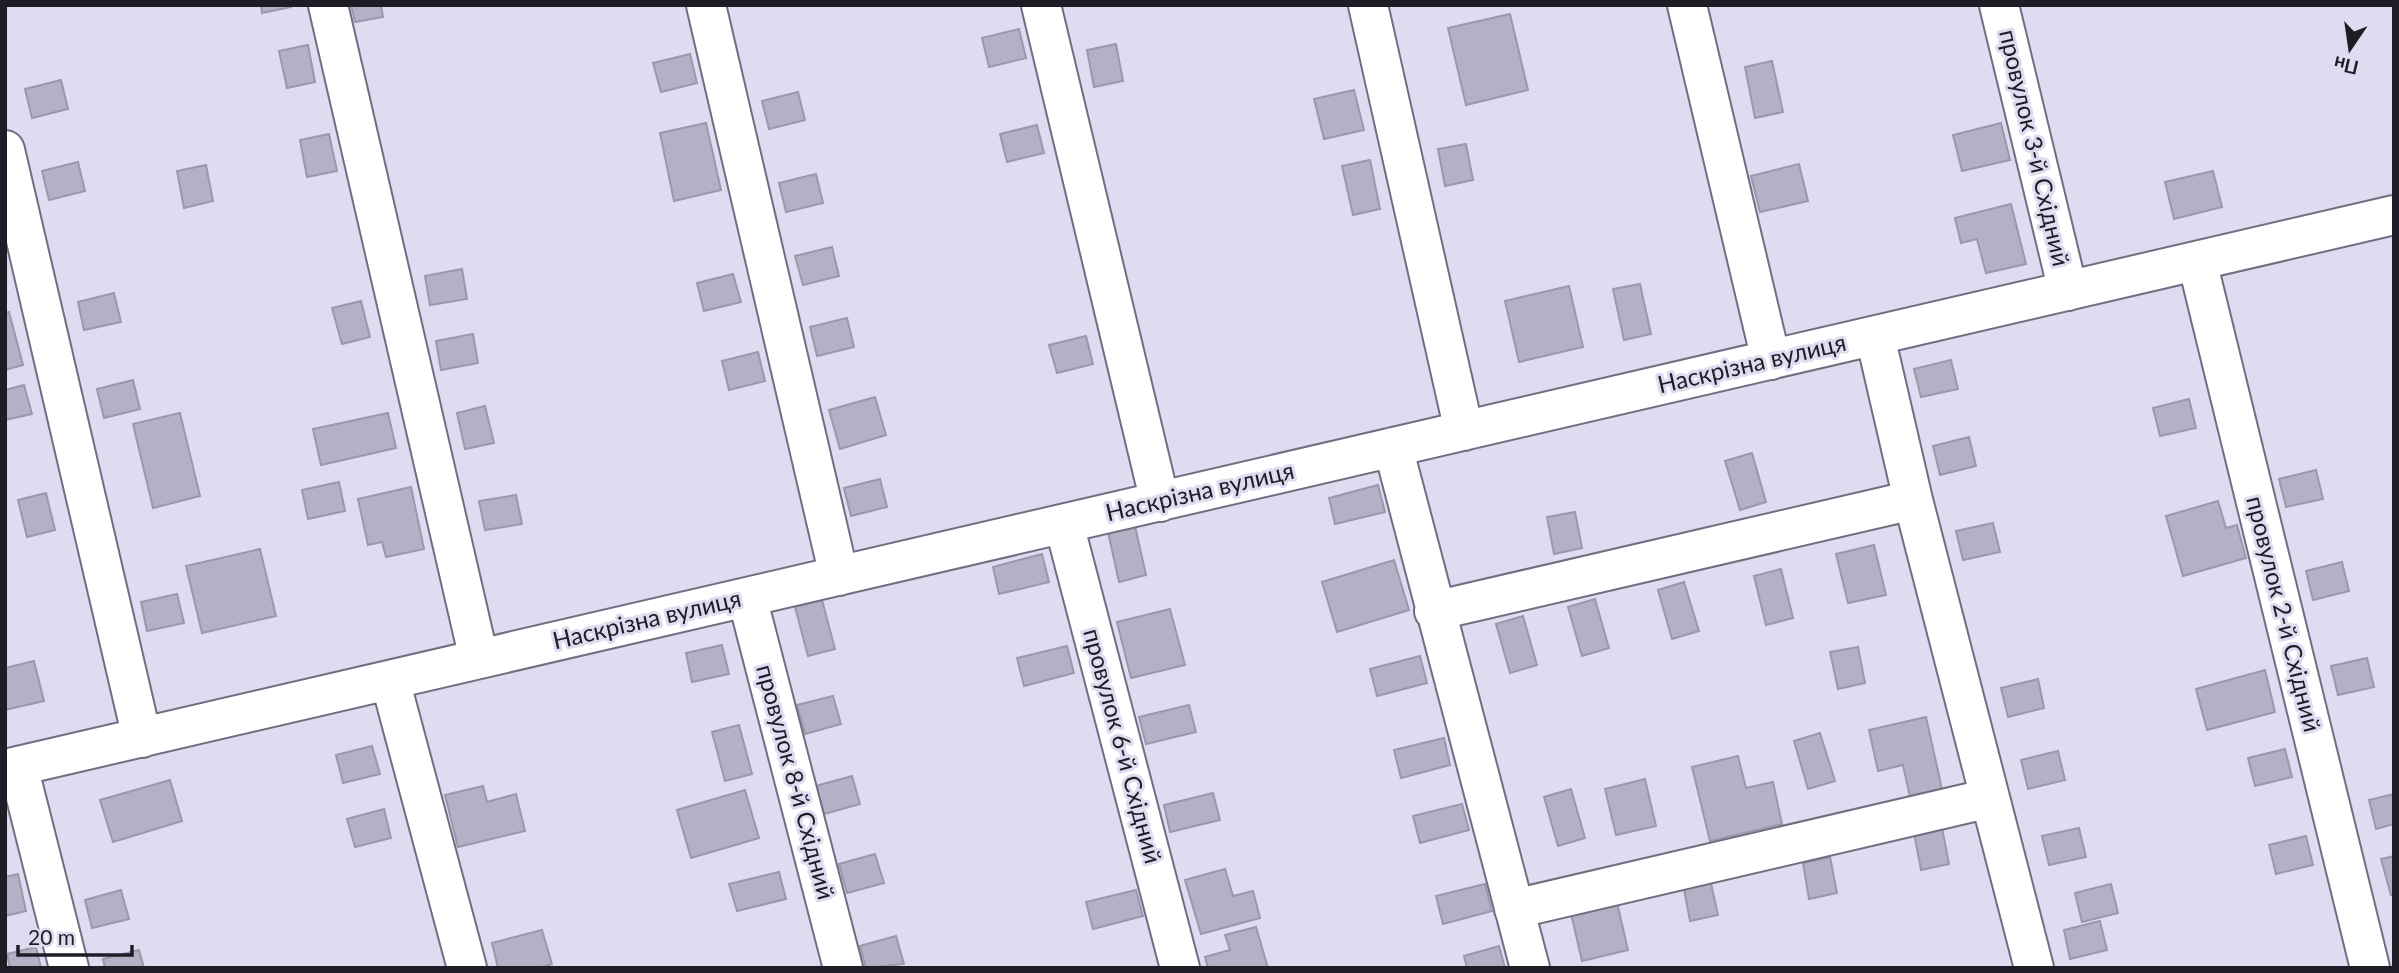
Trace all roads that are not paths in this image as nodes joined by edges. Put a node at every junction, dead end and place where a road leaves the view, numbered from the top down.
1 (328, 5) edge
2 (706, 5) edge
3 (1041, 5) edge
4 (1368, 5) edge
5 (1686, 5) edge
6 (1999, 5) edge
7 (5, 150) edge
8 (2394, 215) edge
9 (2197, 261) junction
10 (2068, 291) junction
11 (1875, 336) junction
12 (1770, 360) junction
13 (1464, 431) junction
14 (1393, 447) junction
15 (1913, 499) junction
16 (1160, 502) junction
17 (1064, 524) junction
18 (839, 576) junction
19 (747, 597) junction
20 (1434, 611) junction
21 (479, 659) junction
22 (390, 680) junction
23 (142, 738) junction
24 (12, 767) edge
25 (1990, 798) junction
26 (1514, 908) junction
27 (69, 968) edge
28 (467, 968) edge
29 (843, 968) edge
30 (1180, 968) edge
31 (1530, 968) edge
32 (2035, 968) edge
33 (2370, 968) edge

1 - 21 street
2 - 18 street
3 - 16 street
4 - 13 street
5 - 12 street
6 - 10 street, провулок 3-й Східний
7 - 23 street
8 - 9 street, Наскрізна вулиця
9 - 10 street, Наскрізна вулиця
9 - 33 street, провулок 2-й Східний
10 - 11 street, Наскрізна вулиця
11 - 12 street, Наскрізна вулиця
11 - 15 street
12 - 13 street, Наскрізна вулиця
13 - 14 street, Наскрізна вулиця
14 - 16 street, Наскрізна вулиця
14 - 20 street
15 - 20 street
15 - 25 street
16 - 17 street, Наскрізна вулиця
17 - 18 street, Наскрізна вулиця
17 - 30 street, провулок 6-й Східний
18 - 19 street, Наскрізна вулиця
19 - 21 street, Наскрізна вулиця
19 - 29 street, провулок 8-й Східний
20 - 26 street
21 - 22 street, Наскрізна вулиця
22 - 23 street, Наскрізна вулиця
22 - 28 street
23 - 24 street, Наскрізна вулиця
24 - 27 street
25 - 26 street
25 - 32 street
26 - 31 street

